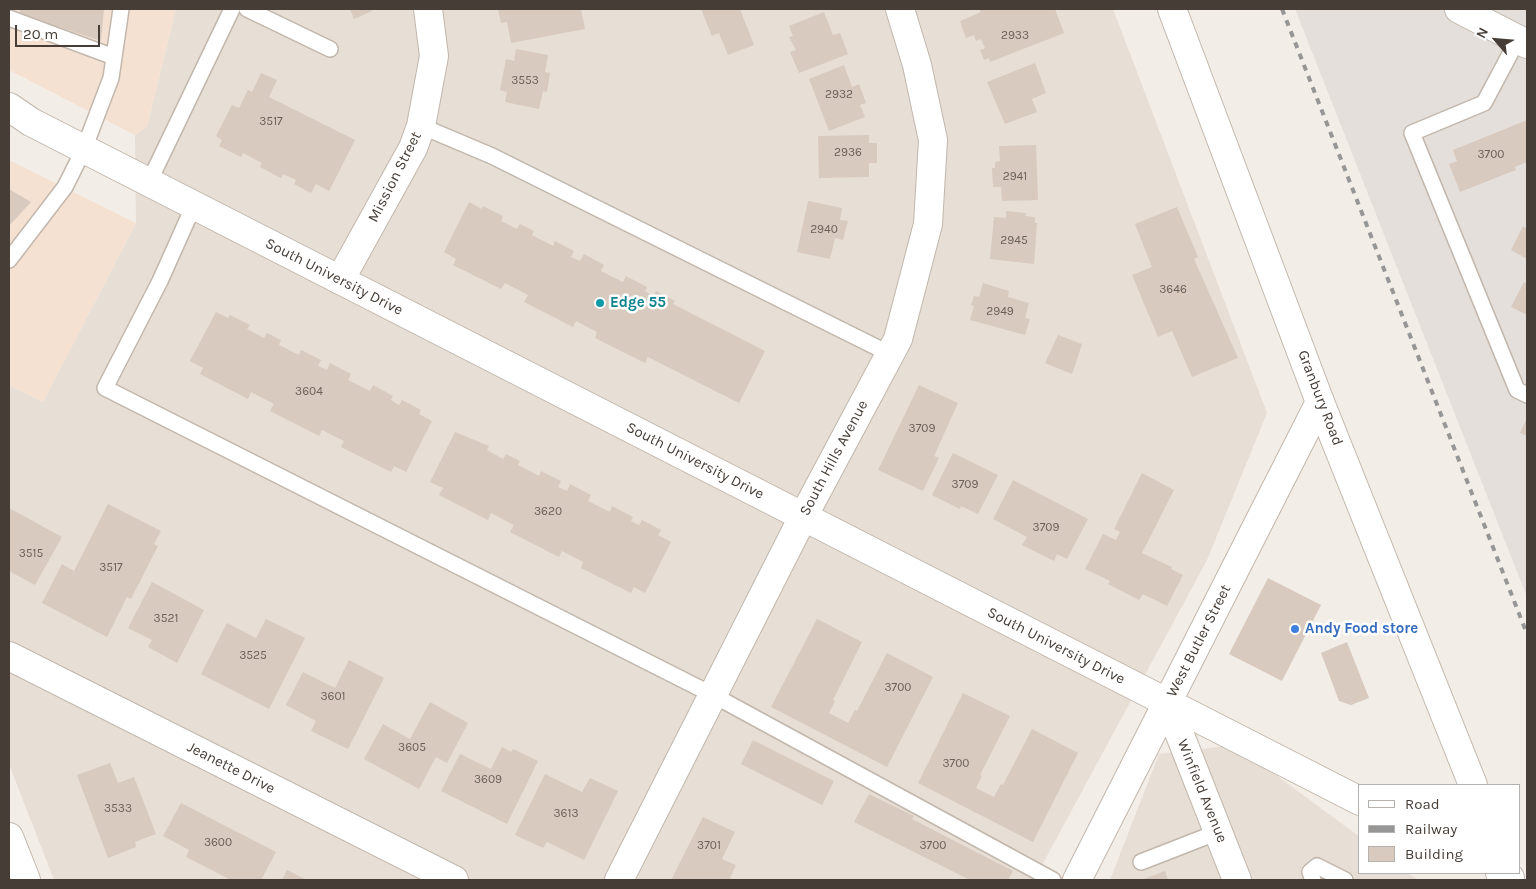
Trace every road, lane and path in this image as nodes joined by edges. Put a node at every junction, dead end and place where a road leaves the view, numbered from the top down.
1 (121, 9) edge
2 (232, 9) edge
3 (246, 9) edge
4 (428, 9) edge
5 (900, 9) edge
6 (1172, 9) edge
7 (1459, 9) edge
8 (9, 18) edge
9 (1523, 41) edge
10 (330, 49) dead end
11 (114, 57) junction
12 (9, 107) edge
13 (20, 120) edge
14 (421, 126) junction
15 (84, 149) junction
16 (148, 182) junction
17 (194, 205) junction
18 (9, 260) edge
19 (340, 280) junction
20 (890, 354) junction
21 (1527, 395) edge
22 (1320, 402) junction
23 (803, 517) junction
24 (9, 656) edge
25 (713, 694) junction
26 (1167, 702) junction
27 (1473, 784) edge
28 (1358, 800) edge
29 (1218, 832) junction
30 (9, 837) edge
31 (1141, 862) dead end
32 (26, 880) edge
33 (454, 880) edge
34 (619, 880) edge
35 (1053, 880) edge
36 (1077, 880) edge
37 (1238, 880) edge
38 (1313, 880) edge
39 (1345, 880) edge

1 - 11 lane
2 - 16 lane
3 - 10 lane
4 - 14 street, Mission Street
5 - 20 street, South Hills Avenue
6 - 22 street, Granbury Road
7 - 9 street
8 - 11 lane
9 - 21 lane
11 - 15 lane
12 - 13 street, South University Drive
13 - 15 street, South University Drive
14 - 19 street, Mission Street
14 - 20 lane
15 - 16 street, South University Drive
15 - 18 lane
16 - 17 street, South University Drive
17 - 19 street, South University Drive
17 - 25 lane
19 - 23 street, South University Drive
20 - 23 street, South Hills Avenue
22 - 26 street, West Butler Street
22 - 27 street, Granbury Road
23 - 25 street, South Hills Avenue
23 - 26 street, South University Drive
24 - 33 street, Jeanette Drive
25 - 34 street, South Hills Avenue
25 - 35 lane
26 - 28 street, South University Drive
26 - 29 street, Winfield Avenue
26 - 36 street, West Butler Street
29 - 31 lane
29 - 37 street, Winfield Avenue
30 - 32 street
38 - 39 lane

